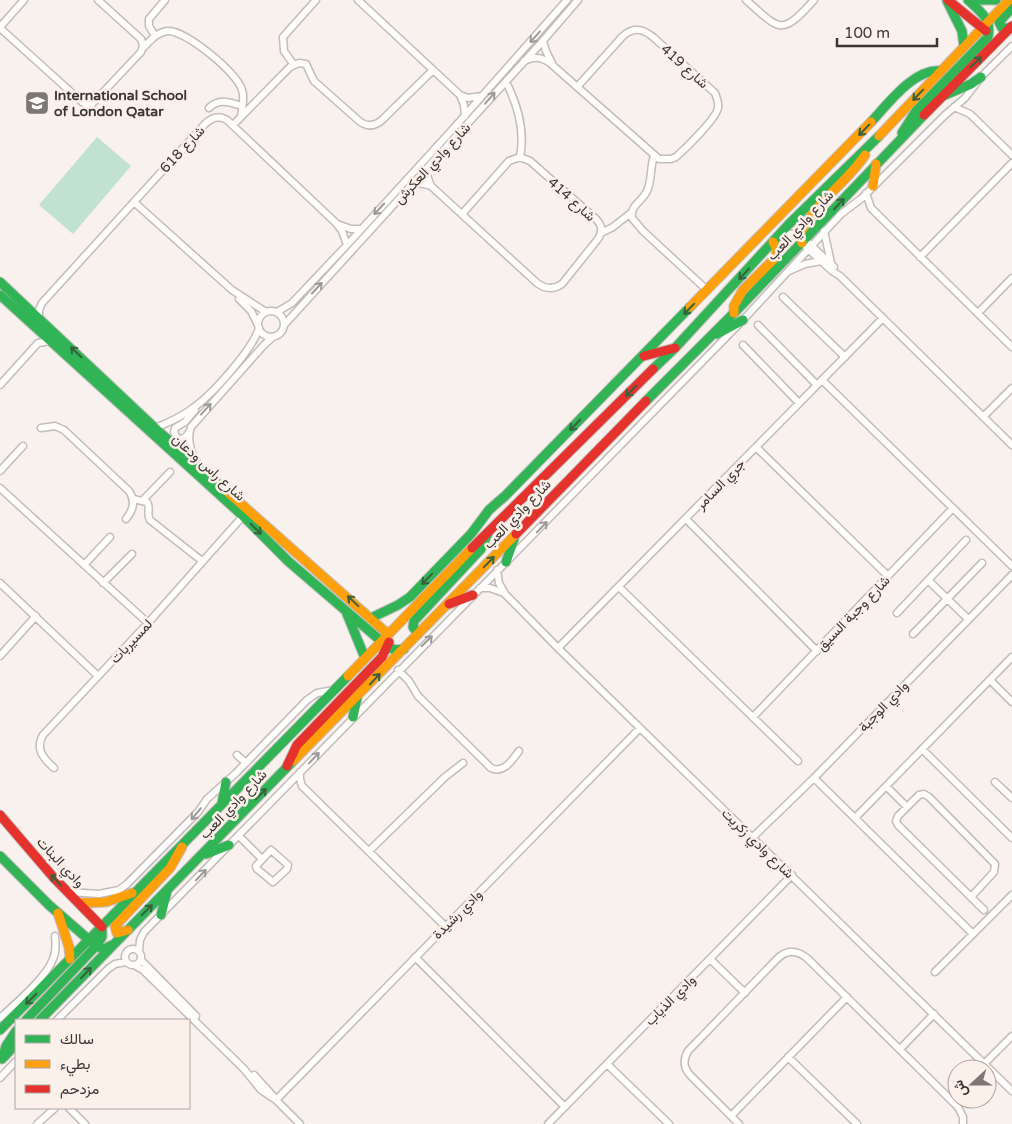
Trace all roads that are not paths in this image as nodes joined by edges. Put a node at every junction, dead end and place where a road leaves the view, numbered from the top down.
1 (24, 0) edge
2 (98, 0) edge
3 (166, 0) edge
4 (316, 0) edge
5 (358, 0) edge
6 (567, 0) edge
7 (578, 0) edge
8 (746, 0) edge
9 (814, 0) edge
10 (948, 0) edge
11 (968, 0) edge
12 (973, 0) edge
13 (996, 0) edge
14 (1008, 0) edge
15 (1012, 8) edge
16 (987, 27) junction
17 (1011, 27) edge
18 (0, 28) edge
19 (1003, 35) junction
20 (155, 36) junction
21 (543, 41) junction
22 (1012, 46) edge
23 (964, 47) junction
24 (143, 48) junction
25 (1012, 53) edge
26 (1004, 54) junction
27 (524, 61) junction
28 (294, 65) junction
29 (554, 66) junction
30 (433, 70) junction
31 (941, 71) junction
32 (981, 77) junction
33 (508, 86) dead end
34 (578, 86) junction
35 (460, 94) junction
36 (483, 96) junction
37 (941, 97) junction
38 (965, 98) junction
39 (242, 106) junction
40 (954, 107) junction
41 (209, 108) dead end
42 (970, 114) junction
43 (465, 116) junction
44 (241, 117) junction
45 (233, 125) junction
46 (899, 140) junction
47 (869, 146) junction
48 (1012, 155) edge
49 (654, 156) junction
50 (520, 157) junction
51 (1012, 163) edge
52 (876, 164) junction
53 (425, 170) junction
54 (413, 183) junction
55 (432, 186) junction
56 (873, 186) junction
57 (866, 193) junction
58 (134, 202) junction
59 (856, 203) junction
60 (871, 208) junction
61 (632, 212) junction
62 (462, 214) junction
63 (336, 223) junction
64 (361, 229) junction
65 (824, 231) junction
66 (601, 233) junction
67 (775, 239) junction
68 (805, 242) junction
69 (346, 245) junction
70 (920, 257) junction
71 (820, 261) junction
72 (831, 264) junction
73 (785, 273) junction
74 (840, 276) junction
75 (1012, 278) edge
76 (0, 282) edge
77 (232, 290) junction
78 (707, 290) junction
79 (0, 296) edge
80 (783, 297) dead end
81 (42, 303) junction
82 (28, 307) junction
83 (266, 312) junction
84 (277, 312) junction
85 (734, 313) junction
86 (978, 313) junction
87 (39, 318) junction
88 (882, 319) junction
89 (743, 320) junction
90 (284, 324) junction
91 (758, 325) dead end
92 (258, 327) junction
93 (38, 330) junction
94 (273, 337) junction
95 (706, 340) junction
96 (50, 341) junction
97 (38, 343) junction
98 (743, 345) dead end
99 (1012, 347) edge
100 (675, 348) junction
101 (643, 356) junction
102 (844, 357) junction
103 (819, 383) junction
104 (0, 385) edge
105 (1012, 388) edge
106 (202, 401) junction
107 (800, 403) junction
108 (984, 417) junction
109 (42, 428) dead end
110 (155, 428) junction
111 (189, 432) junction
112 (1012, 445) edge
113 (23, 446) dead end
114 (756, 447) junction
115 (200, 467) junction
116 (0, 471) edge
117 (170, 472) dead end
118 (0, 488) edge
119 (133, 499) junction
120 (143, 500) junction
121 (953, 508) junction
122 (243, 516) junction
123 (501, 518) junction
124 (126, 519) dead end
125 (686, 519) junction
126 (477, 526) junction
127 (489, 531) junction
128 (515, 536) junction
129 (110, 537) dead end
130 (966, 540) dead end
131 (132, 554) dead end
132 (202, 561) junction
133 (506, 562) junction
134 (982, 563) dead end
135 (84, 565) junction
136 (1012, 566) edge
137 (497, 570) junction
138 (1012, 575) edge
139 (888, 576) junction
140 (929, 581) junction
141 (103, 582) junction
142 (0, 583) edge
143 (619, 587) junction
144 (480, 588) junction
145 (415, 592) junction
146 (505, 594) junction
147 (473, 595) junction
148 (947, 599) junction
149 (447, 605) junction
150 (344, 609) junction
151 (897, 613) dead end
152 (409, 614) junction
153 (36, 616) junction
154 (371, 618) junction
155 (968, 619) junction
156 (148, 623) junction
157 (418, 634) junction
158 (913, 634) dead end
159 (386, 641) junction
160 (404, 648) junction
161 (558, 648) junction
162 (817, 651) junction
163 (0, 656) edge
164 (1012, 657) edge
165 (365, 658) junction
166 (398, 670) junction
167 (98, 676) junction
168 (990, 680) junction
169 (334, 690) junction
170 (357, 698) junction
171 (1012, 702) edge
172 (353, 717) junction
173 (753, 718) junction
174 (639, 729) junction
175 (922, 749) junction
176 (519, 752) dead end
177 (237, 755) dead end
178 (798, 761) dead end
179 (246, 763) junction
180 (463, 763) dead end
181 (54, 768) dead end
182 (286, 769) junction
183 (300, 772) junction
184 (814, 778) junction
185 (226, 782) junction
186 (995, 782) dead end
187 (287, 786) junction
188 (302, 786) junction
189 (886, 786) junction
190 (1012, 798) edge
191 (222, 803) junction
192 (907, 807) junction
193 (0, 815) edge
194 (855, 818) junction
195 (239, 836) junction
196 (753, 837) junction
197 (1012, 838) edge
198 (184, 842) junction
199 (229, 845) junction
200 (369, 851) junction
201 (0, 856) edge
202 (202, 856) junction
203 (262, 859) junction
204 (792, 876) junction
205 (137, 891) junction
206 (166, 891) junction
207 (69, 892) junction
208 (1012, 895) edge
209 (971, 897) junction
210 (80, 903) junction
211 (984, 910) dead end
212 (58, 913) junction
213 (161, 915) junction
214 (446, 926) junction
215 (102, 927) junction
216 (128, 930) junction
217 (973, 934) junction
218 (55, 936) dead end
219 (93, 943) junction
220 (113, 945) junction
221 (139, 951) junction
222 (415, 957) junction
223 (70, 959) junction
224 (710, 959) junction
225 (140, 960) junction
226 (126, 962) junction
227 (134, 965) junction
228 (935, 972) dead end
229 (745, 993) junction
230 (847, 996) junction
231 (934, 1014) junction
232 (0, 1018) edge
233 (27, 1019) edge
234 (41, 1019) edge
235 (58, 1019) edge
236 (0, 1030) edge
237 (15, 1032) edge
238 (1012, 1036) edge
239 (15, 1045) edge
240 (900, 1049) junction
241 (788, 1058) junction
242 (979, 1059) edge
243 (989, 1059) edge
244 (1, 1060) edge
245 (607, 1064) junction
246 (15, 1065) edge
247 (997, 1077) edge
248 (0, 1078) edge
249 (1012, 1091) edge
250 (276, 1100) junction
251 (564, 1107) junction
252 (54, 1109) edge
253 (70, 1109) edge
254 (731, 1116) junction
255 (37, 1124) edge
256 (85, 1124) edge
257 (300, 1124) edge
258 (548, 1124) edge
259 (669, 1124) edge
260 (739, 1124) edge
261 (857, 1124) edge
262 (963, 1124) edge

1 - 18 street
2 - 24 street
3 - 20 street
4 - 28 street
5 - 30 street
6 -> 36 street, شارع وادي العكرش
7 - 21 street, شارع وادي العكرش
8 - 9 street
10 - 16 street
10 - 23 street
11 - 16 street
12 - 13 street
14 - 16 street, شارع وادي العب
15 - 17 street
16 - 19 street
16 - 23 street, شارع وادي العب
16 - 46 street
17 - 19 street, شارع وادي العب
18 - 24 street
37 -> 19 street, شارع وادي العب
20 - 24 street
20 - 39 street
21 - 27 street, شارع وادي العكرش
21 - 29 street
22 - 26 street
23 - 31 street, شارع وادي العب
25 - 26 street
26 - 32 street
27 - 29 street
53 -> 27 street, شارع وادي العكرش
28 - 30 street
28 - 44 street
29 - 34 street
30 - 35 street
31 -> 47 street, شارع وادي العب
31 -> 78 street, شارع وادي العب
32 - 37 street
32 - 38 street
33 - 50 street
34 - 49 street
34 - 49 street, شارع 419
35 - 36 street
35 - 43 street
36 - 43 street, شارع وادي العكرش
37 - 46 street, شارع وادي العب
38 - 40 street
38 - 42 street
39 - 41 street
39 - 44 street
40 - 42 street
40 - 56 street
42 - 48 street
43 -> 64 street, شارع وادي العكرش
44 - 45 street
45 - 58 street, شارع 618
45 - 63 street
46 - 52 street, شارع وادي العب
47 - 67 street, شارع وادي العب
47 - 68 street
49 - 61 street
50 - 62 street
50 - 66 street, شارع 414
51 - 70 street
52 - 56 street
68 -> 52 street, شارع وادي العب
53 - 54 street, شارع وادي العكرش
53 - 55 street, شارع 414
54 - 55 street
90 -> 54 street, شارع وادي العكرش
55 - 62 street, شارع 414
56 - 57 street
57 - 59 street
57 - 60 street
58 - 77 street
58 - 81 street, شارع 618
59 - 60 street
59 - 65 street
60 - 70 street
61 - 66 street
61 - 78 street
62 - 66 street, شارع 414
63 - 64 street
63 - 69 street
64 - 69 street, شارع وادي العكرش
65 - 68 street
65 - 72 street
67 - 68 street
67 - 85 street
67 -> 100 street, شارع وادي العب
68 - 71 street
68 - 72 street
68 - 73 street
68 - 85 street, شارع وادي العب
69 - 84 street, شارع وادي العكرش
70 - 86 street
71 - 73 street
71 - 74 street
72 - 74 street
73 - 89 street
74 - 88 street
75 - 86 street
76 - 82 street, شارع راس ودعان
77 - 83 street
77 - 92 street
78 -> 101 street, شارع وادي العب
79 - 93 street, شارع راس ودعان
80 - 102 street
81 - 82 street
81 - 87 street
82 - 87 street, شارع راس ودعان
83 - 84 street
83 - 92 street
84 - 90 street
85 - 95 street, شارع وادي العب
86 - 99 street
110 -> 87 street, شارع راس ودعان
88 - 102 street, جري السامر
88 - 108 street
89 - 95 street
133 -> 89 street
90 - 94 street
91 - 103 street
92 - 94 street
92 - 106 street
93 - 96 street, شارع راس ودعان
93 - 97 street
111 -> 94 street
95 - 128 street, شارع وادي العب
96 - 97 street
96 - 122 street, شارع راس ودعان
97 - 104 street
98 - 107 street
100 - 101 street
100 -> 123 street, شارع وادي العب
101 -> 126 street, شارع وادي العب
102 - 103 street, جري السامر
103 - 107 street, جري السامر
103 - 121 street
105 - 108 street
106 - 110 street
106 - 111 street
107 - 114 street, جري السامر
108 - 112 street
109 - 119 street
110 - 115 street, شارع راس ودعان
111 - 115 street
113 - 116 street
114 - 125 street, جري السامر
114 - 139 street
154 -> 115 street, شارع راس ودعان
117 - 120 street
118 - 135 street
119 - 120 street
119 - 124 street
120 - 132 street
121 - 136 street
121 - 139 street, شارع وجبة السيق
122 - 132 street, لمسيربات
122 -> 150 street, شارع راس ودعان
123 - 126 street
123 - 127 street, شارع وادي العب
125 - 143 street, جري السامر
125 - 162 street
126 -> 145 street, شارع وادي العب
127 - 152 street, شارع وادي العب
127 - 157 street
128 - 133 street
149 -> 128 street, شارع وادي العب
129 - 135 street
130 - 140 street
131 - 141 street
132 - 156 street, لمسيربات
133 - 137 street
134 - 148 street
135 - 141 street
137 - 144 street
137 - 146 street, شارع وادي زكريت
138 - 155 street, وادي الوجبة
139 - 162 street, شارع وجبة السيق
140 - 148 street
140 - 151 street
141 - 156 street
142 - 153 street
143 - 161 street, جري السامر
143 - 173 street
144 - 146 street
144 - 147 street
145 - 152 street
145 - 154 street, شارع وادي العب
146 - 161 street, شارع وادي زكريت
147 - 149 street
166 -> 147 street
148 - 155 street
148 - 158 street
149 - 157 street, شارع وادي العب
150 - 159 street, شارع راس ودعان
150 - 165 street
152 - 159 street, شارع وادي العب
153 - 163 street
153 - 167 street
154 - 159 street, شارع راس ودعان
155 - 184 street, وادي الوجبة
156 - 167 street, لمسيربات
157 - 160 street, شارع وادي العب
159 - 160 street
159 - 165 street, شارع وادي العب
159 - 182 street
170 -> 160 street, شارع وادي العب
161 - 174 street, شارع وادي زكريت
162 - 173 street, شارع وجبة السيق
164 - 168 street
165 - 169 street, شارع وادي العب
166 - 172 street
166 - 176 street
167 - 181 street, لمسيربات
168 - 171 street
168 - 175 street
169 - 179 street
169 - 191 street, شارع وادي العب
170 - 172 street
170 - 182 street, شارع وادي العب
183 -> 172 street
173 - 178 street
174 - 196 street, شارع وادي زكريت
174 - 214 street, وادي رشيدة
175 - 189 street
175 - 197 street
177 - 179 street
179 - 185 street
180 - 200 street
202 -> 182 street, شارع وادي العب
183 - 187 street
183 - 188 street
184 - 194 street
184 - 196 street, وادي الوجبة
185 - 191 street
185 -> 207 street
186 - 190 street
187 - 188 street
187 - 195 street
188 - 200 street
189 - 192 street
189 - 194 street
191 - 198 street, شارع وادي العب
192 - 209 street
192 - 209 street
207 -> 193 street, وادي البنات
194 - 217 street
195 - 199 street
195 - 203 street
196 - 204 street, شارع وادي زكريت
198 - 205 street, شارع وادي العب
198 - 216 street
199 - 202 street
213 -> 199 street
200 - 214 street
201 - 212 street
202 - 206 street, شارع وادي العب
203 - 203 street
204 - 224 street, وادي الذياب
204 - 231 street, شارع وادي زكريت
205 - 210 street
205 - 215 street, شارع وادي العب
206 - 213 street
216 -> 206 street, شارع وادي العب
207 - 210 street, وادي البنات
208 - 217 street
209 - 211 street
210 - 215 street, وادي البنات
212 - 219 street
212 - 223 street
213 - 221 street
214 - 222 street, وادي رشيدة
215 - 219 street, شارع وادي العب
216 - 220 street, شارع وادي العب
217 - 228 street
218 - 232 street
219 - 220 street
219 - 223 street, شارع وادي العب
219 - 233 street
234 -> 220 street, شارع وادي العب
221 - 225 street
221 - 226 street
222 - 250 street, وادي رشيدة
222 - 251 street
223 -> 236 street, شارع وادي العب
224 - 229 street
224 - 245 street, وادي الذياب
225 - 227 street
225 - 250 street
226 - 227 street
226 - 235 street
227 - 250 street
229 - 230 street
229 - 254 street
230 - 240 street
230 - 241 street
231 - 240 street
231 - 242 street, شارع وادي زكريت
237 - 244 street
238 - 243 street
239 - 244 street
240 - 262 street
241 - 254 street
241 - 261 street
245 - 251 street, وادي الذياب
245 - 259 street
246 - 248 street
247 - 249 street, شارع وادي زكريت
250 - 257 street
251 - 258 street, وادي الذياب
252 - 255 street
253 - 256 street
254 - 260 street

